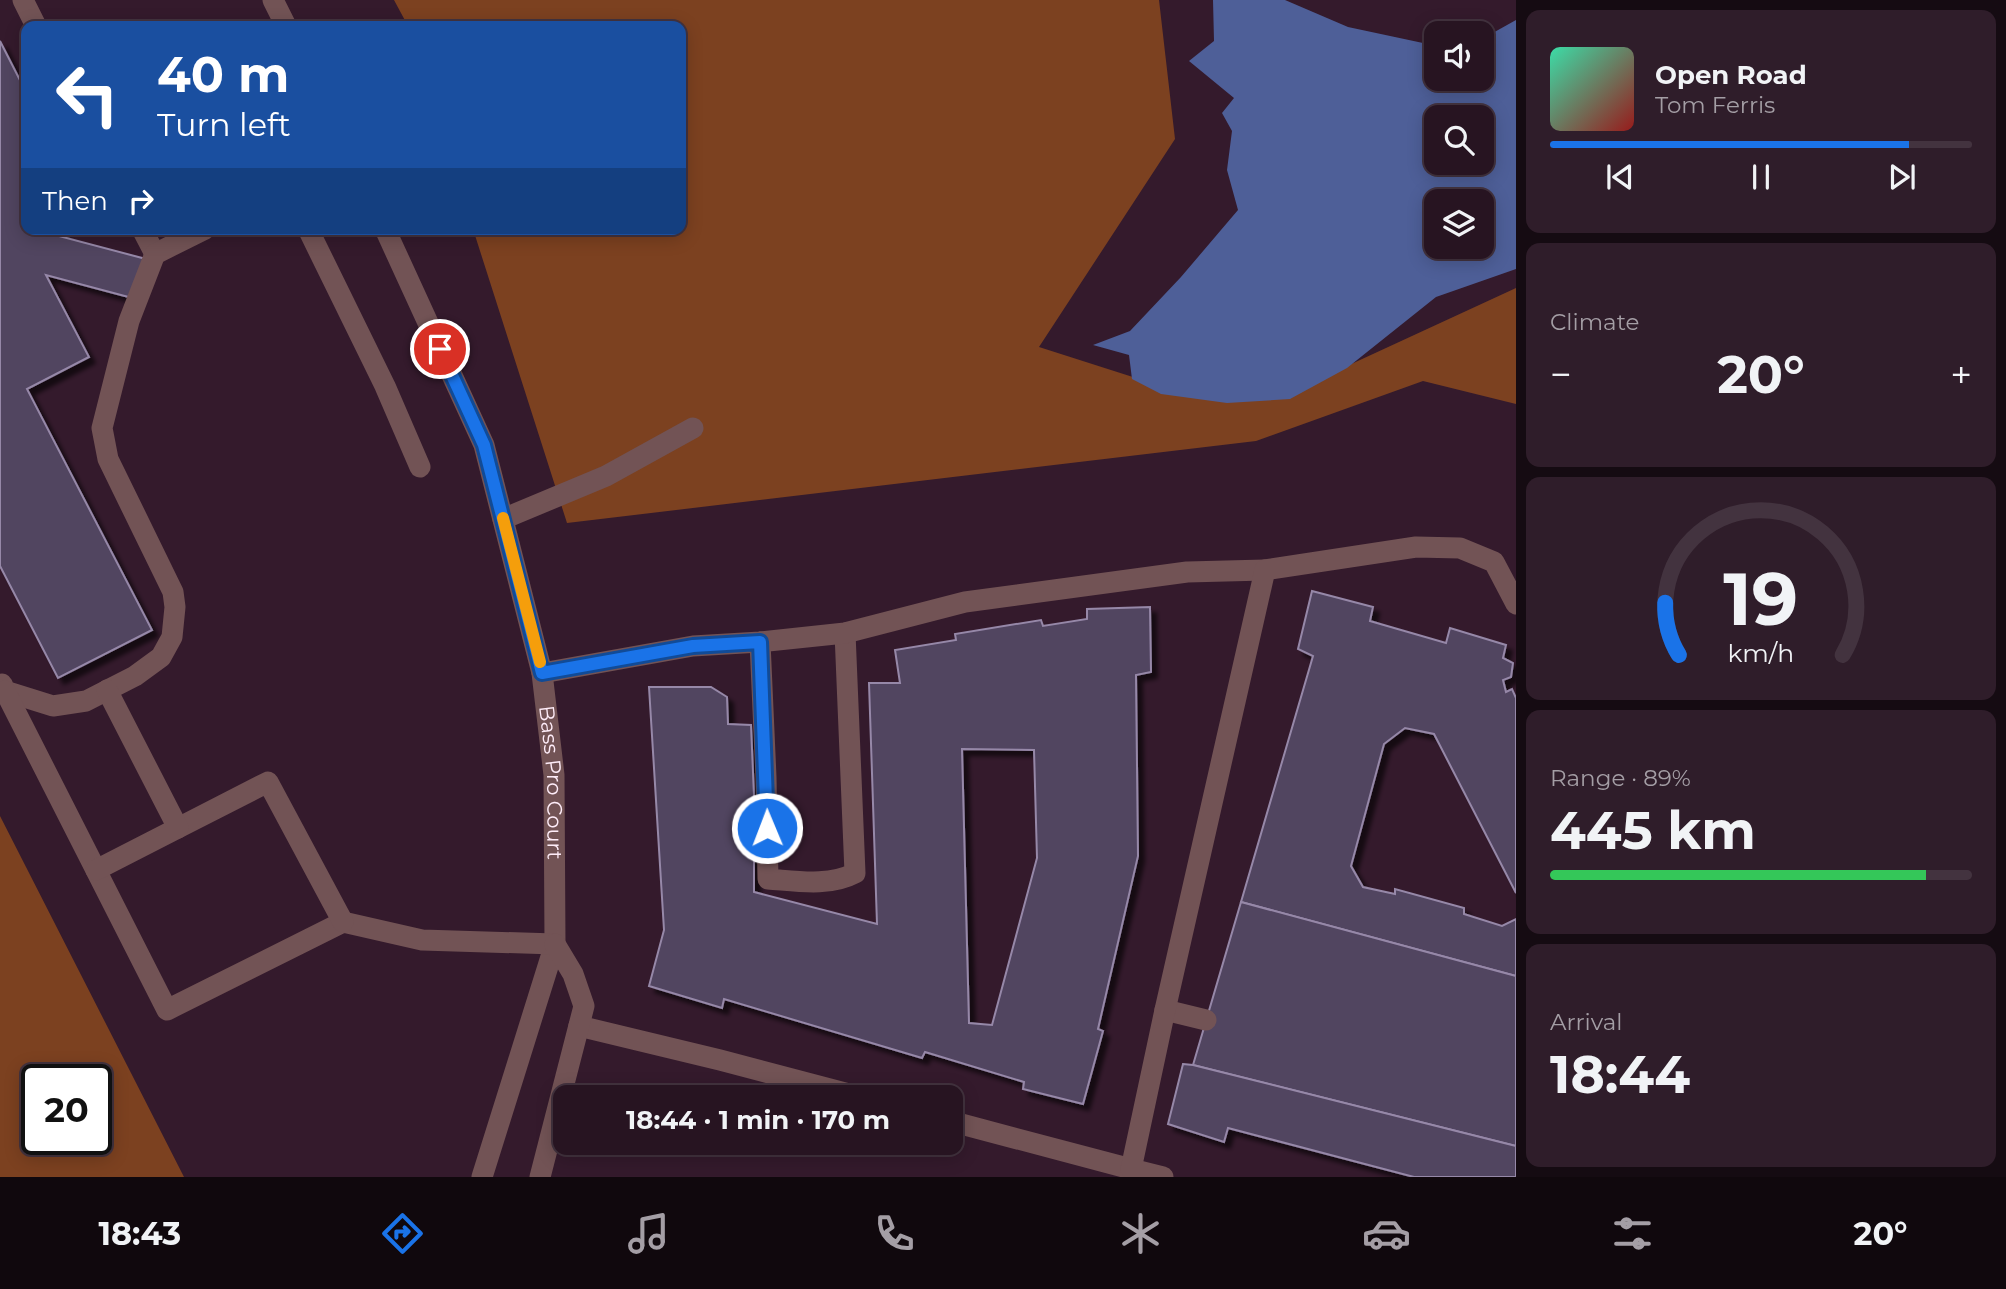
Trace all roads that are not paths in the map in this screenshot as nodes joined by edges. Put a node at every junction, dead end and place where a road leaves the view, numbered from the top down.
1 (23, 0) edge
2 (273, 0) edge
3 (34, 21) edge
4 (284, 21) edge
5 (145, 235) edge
6 (193, 235) edge
7 (311, 235) edge
8 (388, 235) edge
9 (155, 254) junction
10 (693, 428) dead end
11 (421, 467) dead end
12 (503, 519) junction
13 (1265, 570) junction
14 (1516, 604) edge
15 (845, 633) junction
16 (760, 642) junction
17 (542, 673) junction
18 (3, 685) edge
19 (107, 690) junction
20 (178, 828) junction
21 (96, 870) junction
22 (343, 922) junction
23 (555, 944) junction
24 (1165, 1010) junction
25 (1206, 1020) dead end
26 (579, 1026) junction
27 (815, 1085) edge
28 (963, 1124) edge
29 (1131, 1169) junction
30 (482, 1177) edge
31 (540, 1177) edge
32 (1163, 1177) edge

1 - 3 street
2 - 4 street
5 - 9 street
6 - 9 street
7 - 11 street
8 - 12 street, Bass Pro Court
9 - 19 street
10 - 12 street
12 - 17 street, Bass Pro Court
13 - 14 street
13 - 15 street
13 - 24 street
15 - 16 street
15 - 16 street
16 - 17 street
17 - 23 street, Bass Pro Court
18 - 19 street
18 - 21 street
19 - 20 street
20 - 21 street
20 - 22 street
21 - 22 street
22 - 23 street
23 - 26 street
23 - 30 street, Bass Pro Court
24 - 25 street
24 - 29 street
26 - 27 street
26 - 31 street
28 - 29 street
29 - 32 street

